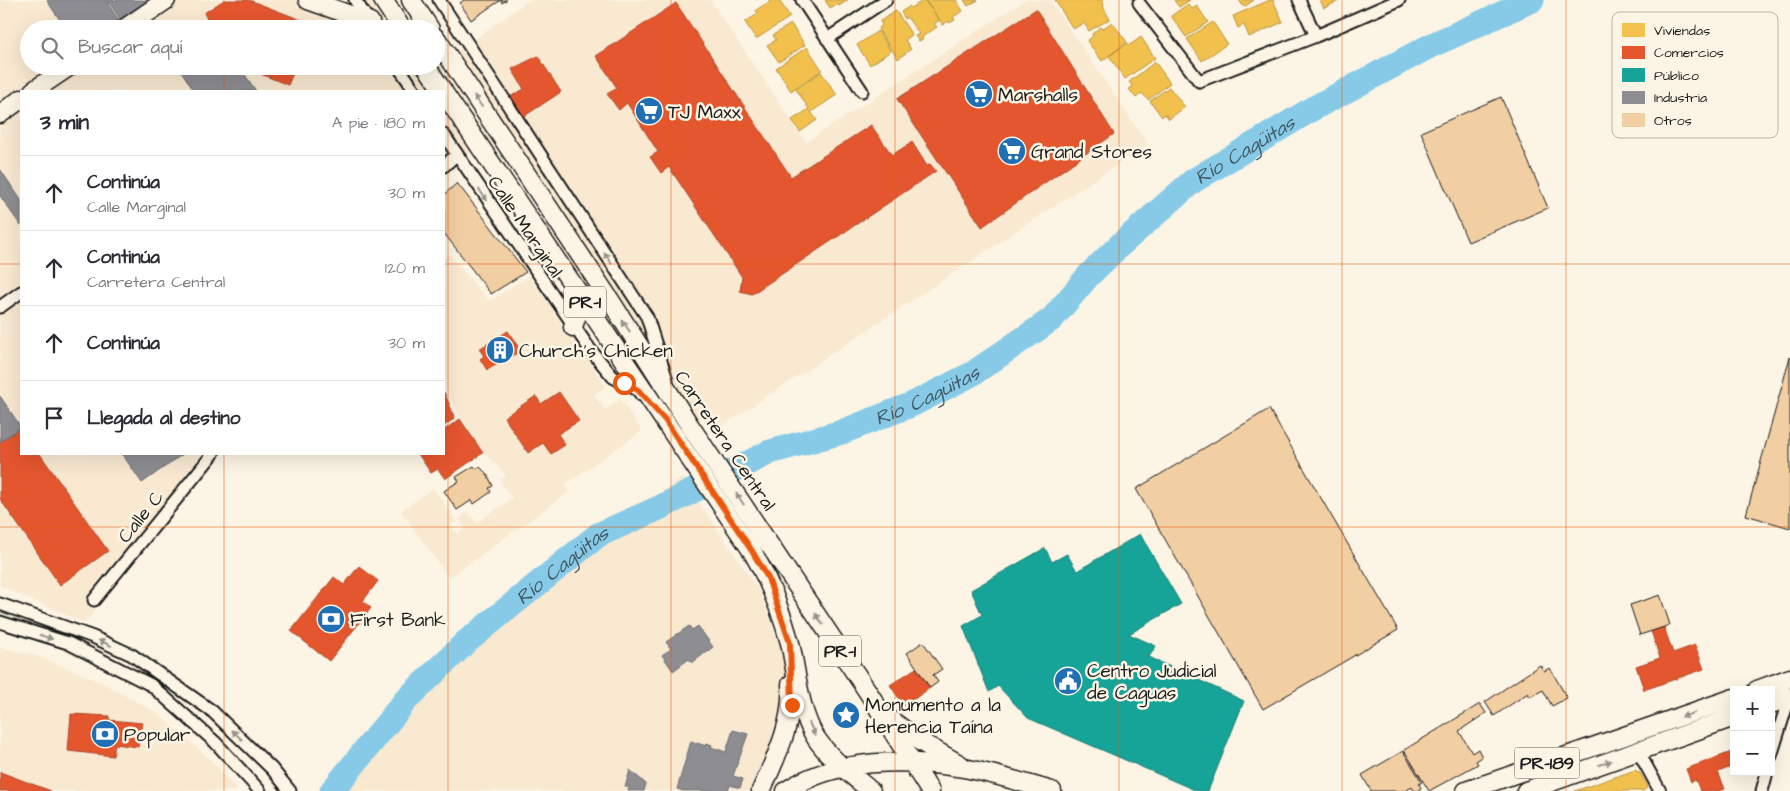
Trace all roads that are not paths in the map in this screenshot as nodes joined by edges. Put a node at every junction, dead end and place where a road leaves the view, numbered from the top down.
1 (166, 0) edge
2 (308, 0) edge
3 (355, 0) edge
4 (383, 0) edge
5 (411, 0) edge
6 (439, 0) edge
7 (802, 0) edge
8 (886, 0) edge
9 (1299, 0) edge
10 (1399, 0) edge
11 (1139, 3) dead end
12 (137, 20) edge
13 (357, 20) edge
14 (368, 20) edge
15 (396, 20) edge
16 (424, 20) edge
17 (1316, 36) junction
18 (827, 38) junction
19 (445, 43) edge
20 (458, 50) junction
21 (57, 75) edge
22 (404, 75) edge
23 (432, 75) edge
24 (34, 90) edge
25 (414, 90) edge
26 (442, 90) edge
27 (862, 91) dead end
28 (445, 95) edge
29 (20, 100) edge
30 (0, 114) edge
31 (445, 137) edge
32 (456, 154) junction
33 (445, 165) edge
34 (20, 293) edge
35 (580, 295) junction
36 (0, 306) edge
37 (573, 327) junction
38 (665, 420) junction
39 (212, 455) edge
40 (94, 600) dead end
41 (0, 604) edge
42 (0, 622) edge
43 (790, 643) junction
44 (1790, 679) edge
45 (1769, 686) edge
46 (1775, 691) edge
47 (1790, 696) edge
48 (1730, 699) edge
49 (1775, 702) edge
50 (876, 706) junction
51 (1730, 718) edge
52 (1775, 743) edge
53 (1638, 751) junction
54 (912, 763) junction
55 (844, 767) junction
56 (965, 768) junction
57 (1766, 776) edge
58 (260, 790) edge
59 (290, 791) edge
60 (761, 791) edge
61 (786, 791) edge
62 (871, 791) edge
63 (930, 791) edge
64 (1052, 791) edge
65 (1466, 791) edge
66 (1526, 791) edge
67 (1660, 791) edge
68 (1762, 791) edge

1 - 12 main road
2 - 13 main road
3 - 14 street
4 - 15 main road
5 - 16 main road
6 - 20 street
7 - 18 street
8 - 18 street
9 - 17 street
10 - 17 street
11 - 17 street
18 - 27 street
19 - 20 main road, Carretera Central / PR-1
50 -> 20 main road, Carretera Central / PR-1
21 - 24 main road
22 - 25 street
23 - 26 main road, PR-1
28 - 35 main road, PR-1
29 - 30 main road
31 - 32 street, Calle Marginal
32 - 33 street
32 -> 37 street, Calle Marginal
34 - 36 street
35 - 37 main road
35 - 38 main road, PR-1
37 - 38 street, Calle Marginal
38 - 43 main road, PR-1
39 - 40 street, Calle C
59 -> 41 street
42 -> 58 street
43 -> 55 main road, PR-1
43 - 60 main road
44 - 45 main road
44 - 46 main road
47 - 49 main road
47 - 52 street
48 -> 65 main road, PR-189
50 - 54 main road, Carretera Central / PR-1
50 - 56 main road
51 - 53 main road, PR-189
66 -> 53 main road, PR-189
53 - 67 street
54 - 55 main road
54 - 56 main road
54 - 63 main road, Carretera Central / PR-1
55 - 61 main road
55 - 62 main road, PR-1
56 - 64 main road
57 - 68 street

